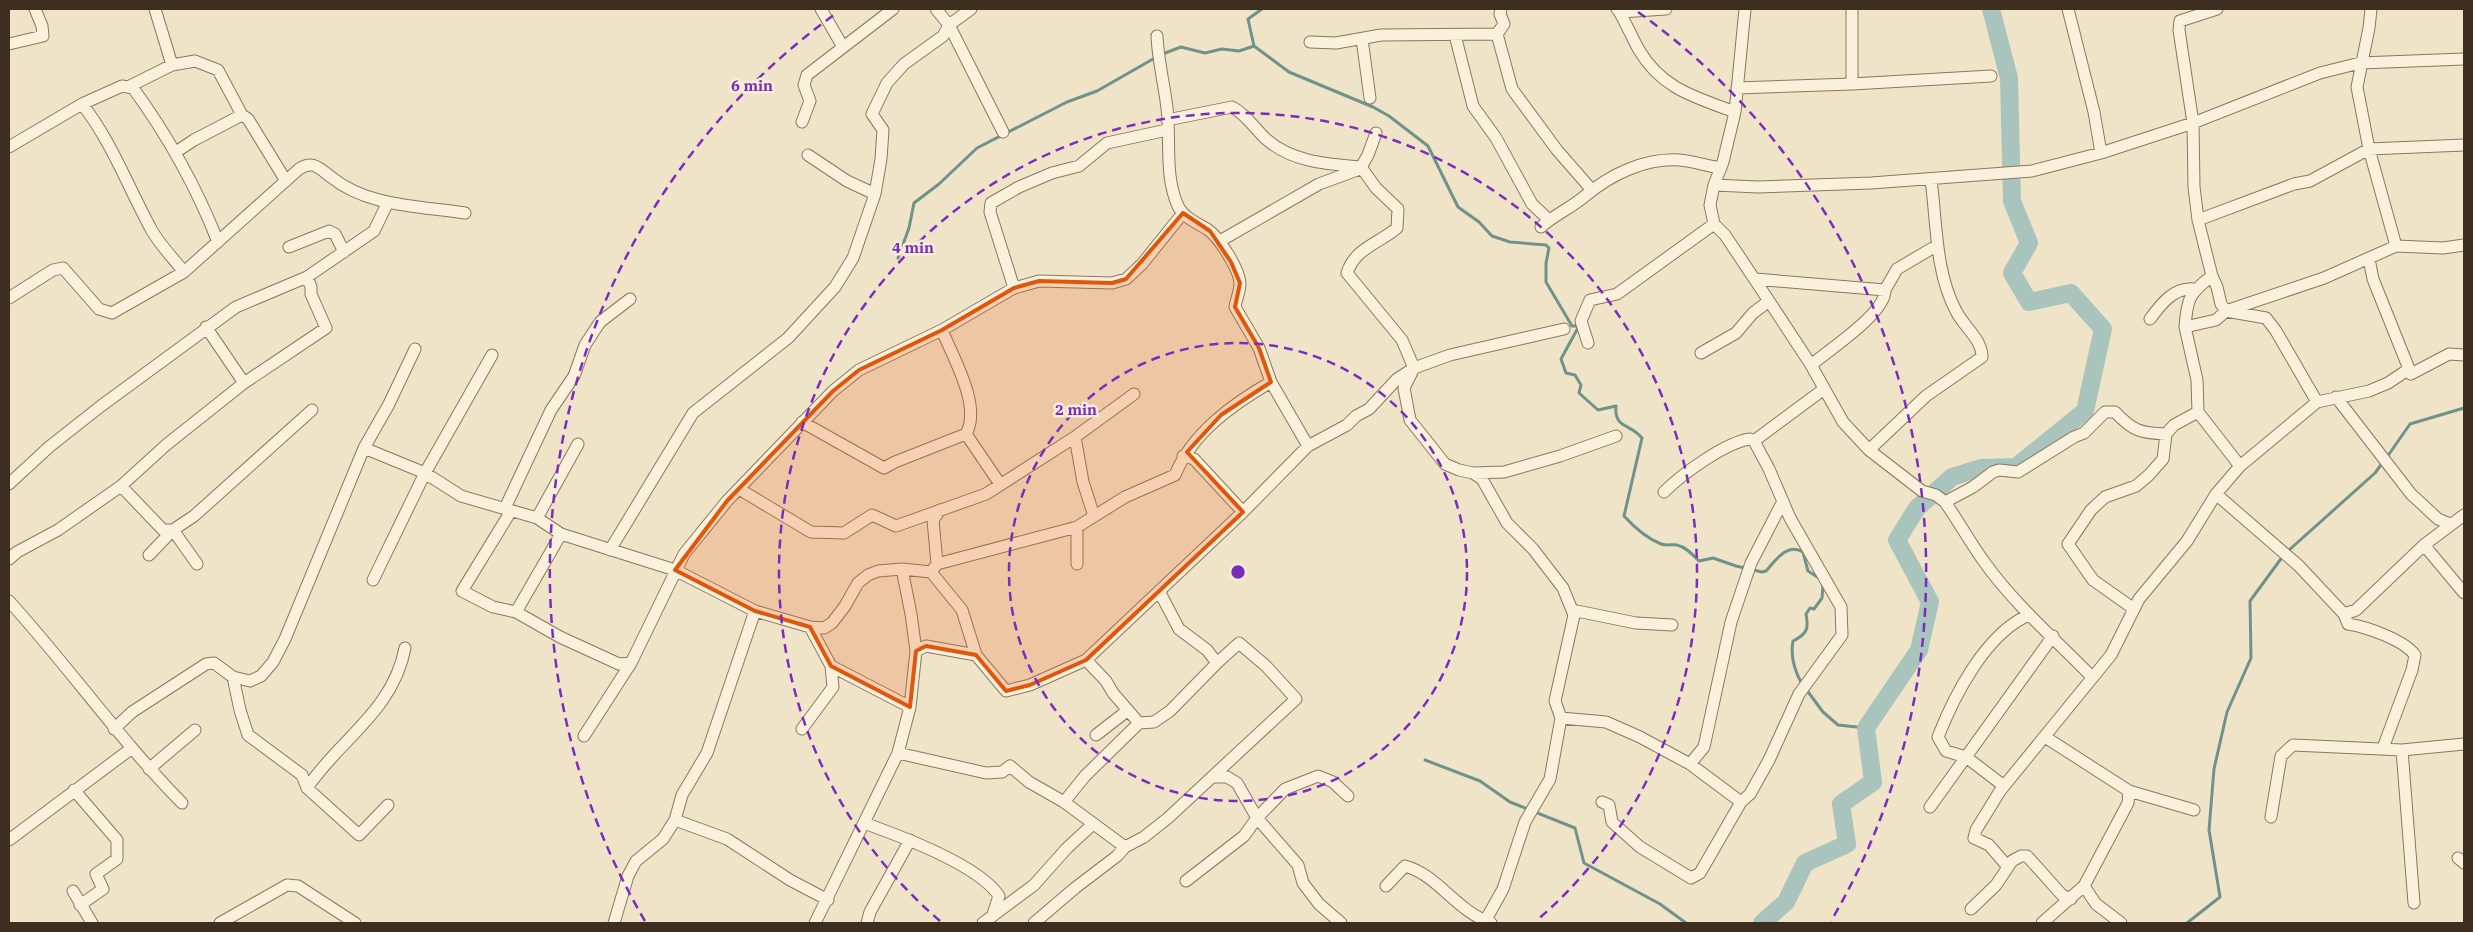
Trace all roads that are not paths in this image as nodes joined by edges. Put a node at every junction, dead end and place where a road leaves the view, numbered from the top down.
1 (36, 9) edge
2 (155, 9) edge
3 (822, 9) edge
4 (893, 9) edge
5 (936, 9) edge
6 (970, 9) edge
7 (1501, 9) edge
8 (1666, 9) edge
9 (1745, 9) edge
10 (1852, 9) edge
11 (2068, 9) edge
12 (2217, 9) edge
13 (2370, 9) edge
14 (1618, 10) edge
15 (948, 25) junction
16 (1497, 34) junction
17 (1455, 35) junction
18 (1157, 36) dead end
19 (1362, 39) junction
20 (1310, 42) dead end
21 (9, 44) edge
22 (843, 47) junction
23 (2464, 59) edge
24 (2360, 63) junction
25 (172, 65) junction
26 (1991, 76) dead end
27 (1852, 84) junction
28 (128, 87) junction
29 (1737, 88) junction
30 (1370, 98) dead end
31 (82, 104) junction
32 (1735, 112) junction
33 (242, 115) junction
34 (802, 122) dead end
35 (2193, 123) junction
36 (1167, 125) junction
37 (1003, 132) dead end
38 (1376, 133) dead end
39 (2464, 145) edge
40 (9, 147) edge
41 (2369, 149) junction
42 (176, 152) junction
43 (2101, 153) junction
44 (808, 155) dead end
45 (1361, 167) junction
46 (1721, 168) junction
47 (1931, 180) junction
48 (286, 181) junction
49 (1714, 185) junction
50 (1591, 189) junction
51 (875, 194) junction
52 (388, 202) junction
53 (465, 213) dead end
54 (1183, 213) junction
55 (2198, 220) junction
56 (1714, 224) junction
57 (1220, 241) junction
58 (218, 242) junction
59 (2464, 245) edge
60 (1936, 246) junction
61 (2396, 246) junction
62 (289, 247) dead end
63 (344, 252) junction
64 (2369, 259) junction
65 (184, 272) junction
66 (2212, 276) junction
67 (307, 278) junction
68 (1755, 279) junction
69 (1014, 288) junction
70 (2194, 289) junction
71 (1885, 290) junction
72 (9, 298) edge
73 (630, 299) dead end
74 (1769, 300) junction
75 (2226, 311) junction
76 (2150, 319) dead end
77 (2185, 327) junction
78 (206, 328) junction
79 (1564, 329) dead end
80 (942, 330) junction
81 (1588, 343) dead end
82 (415, 349) dead end
83 (1701, 353) dead end
84 (492, 355) dead end
85 (2464, 355) edge
86 (1810, 365) junction
87 (1414, 368) junction
88 (2411, 374) junction
89 (1271, 382) junction
90 (244, 384) junction
91 (1824, 389) junction
92 (1134, 394) dead end
93 (2336, 397) junction
94 (2317, 402) junction
95 (312, 410) dead end
96 (2198, 412) junction
97 (802, 422) junction
98 (966, 434) junction
99 (2166, 434) junction
100 (1616, 436) dead end
101 (1075, 437) junction
102 (1754, 441) junction
103 (578, 444) dead end
104 (1308, 446) junction
105 (364, 448) junction
106 (1869, 450) junction
107 (1183, 456) junction
108 (2240, 466) junction
109 (425, 473) junction
110 (1473, 473) junction
111 (9, 484) edge
112 (1000, 484) junction
113 (121, 486) junction
114 (739, 489) junction
115 (1664, 492) dead end
116 (2216, 494) junction
117 (1940, 499) junction
118 (1783, 501) junction
119 (508, 509) junction
120 (940, 510) junction
121 (1243, 512) junction
122 (2464, 515) edge
123 (1094, 516) junction
124 (537, 518) junction
125 (2450, 524) junction
126 (1077, 527) junction
127 (174, 530) junction
128 (561, 534) junction
129 (2424, 545) junction
130 (610, 550) junction
131 (149, 555) dead end
132 (9, 559) edge
133 (197, 564) dead end
134 (1077, 564) dead end
135 (934, 568) junction
136 (902, 569) junction
137 (674, 570) junction
138 (373, 580) dead end
139 (1160, 591) junction
140 (2464, 593) edge
141 (9, 601) edge
142 (2134, 609) junction
143 (755, 610) junction
144 (1572, 610) junction
145 (516, 612) junction
146 (2344, 614) junction
147 (2029, 615) junction
148 (1672, 625) dead end
149 (810, 627) junction
150 (2053, 636) junction
151 (405, 648) dead end
152 (916, 651) junction
153 (976, 655) junction
154 (1086, 660) junction
155 (631, 663) junction
156 (1218, 663) junction
157 (831, 666) junction
158 (233, 677) junction
159 (2092, 677) junction
160 (910, 708) junction
161 (1127, 711) junction
162 (1561, 718) junction
163 (1140, 723) junction
164 (114, 729) junction
165 (195, 730) dead end
166 (802, 730) dead end
167 (1096, 735) dead end
168 (584, 736) dead end
169 (2046, 737) junction
170 (2464, 744) edge
171 (132, 748) junction
172 (2383, 748) junction
173 (2402, 750) junction
174 (898, 752) junction
175 (1966, 757) junction
176 (1690, 764) junction
177 (149, 770) junction
178 (1212, 777) junction
179 (2004, 786) junction
180 (306, 788) junction
181 (74, 790) junction
182 (2129, 790) junction
183 (1348, 796) dead end
184 (1064, 802) junction
185 (1602, 802) dead end
186 (1741, 802) junction
187 (182, 803) dead end
188 (388, 805) dead end
189 (1930, 807) dead end
190 (2194, 810) dead end
191 (2271, 817) dead end
192 (1257, 818) junction
193 (675, 820) junction
194 (864, 823) junction
195 (1093, 824) junction
196 (9, 840) edge
197 (910, 840) junction
198 (1125, 847) junction
199 (2008, 867) junction
200 (1186, 882) dead end
201 (1386, 886) dead end
202 (2084, 886) junction
203 (73, 891) dead end
204 (2071, 898) junction
205 (828, 900) junction
206 (2414, 903) dead end
207 (80, 905) junction
208 (1971, 909) dead end
209 (993, 914) junction
210 (92, 923) edge
211 (220, 923) edge
212 (354, 923) edge
213 (614, 923) edge
214 (815, 923) edge
215 (867, 923) edge
216 (983, 923) edge
217 (1034, 923) edge
218 (1341, 923) edge
219 (1487, 923) edge
220 (2042, 923) edge
221 (2121, 923) edge

1 - 21 street
2 - 25 street
3 - 22 street
4 - 22 street
5 - 15 street
6 - 15 street
7 - 16 street
8 - 14 street
9 - 29 street
10 - 27 street
11 - 43 street
12 - 35 street
13 - 24 street
14 - 32 street
15 - 37 street
15 - 51 street
16 - 17 street
16 - 50 street
17 - 19 street
17 - 50 street
18 - 36 street
19 - 20 street
19 - 30 street
22 - 34 street
23 - 24 street
24 - 35 street
24 - 41 street
25 - 28 street
25 - 33 street
26 - 27 street
27 - 29 street
28 - 31 street
28 - 42 street
29 - 32 street
31 - 40 street
31 - 65 street
32 - 46 street
33 - 42 street
33 - 48 street
35 - 43 street
35 - 55 street
36 - 45 street
36 - 54 street
36 - 69 street
38 - 45 street
39 - 41 street
41 - 55 street
41 - 61 street
42 - 58 street
43 - 47 street
44 - 51 street
45 - 57 street
45 - 87 street
46 - 49 street
46 - 50 street
47 - 49 street
47 - 60 street
48 - 52 street
48 - 58 street
49 - 56 street
51 - 130 street
52 - 53 street
52 - 63 street
54 - 57 street
54 - 69 street
55 - 66 street
56 - 68 street
56 - 81 street
57 - 89 street
58 - 65 street
59 - 61 street
60 - 71 street
60 - 106 street
61 - 64 street
62 - 63 street
63 - 67 street
64 - 75 street
64 - 88 street
65 - 72 street
66 - 70 street
66 - 75 street
67 - 78 street
67 - 90 street
68 - 71 street
68 - 74 street
69 - 80 street
70 - 76 street
70 - 77 street
71 - 86 street
73 - 119 street
74 - 83 street
74 - 86 street
75 - 77 street
75 - 94 street
77 - 96 street
78 - 90 street
78 - 111 street
79 - 87 street
80 - 97 street
80 - 98 street
82 - 105 street
84 - 109 street
85 - 88 street
86 - 91 street
87 - 104 street
87 - 110 street
88 - 93 street
89 - 104 street
89 - 107 street
90 - 113 street
91 - 102 street
91 - 106 street
92 - 101 street
93 - 94 street
93 - 125 street
94 - 108 street
95 - 127 street
96 - 99 street
96 - 108 street
97 - 98 street
97 - 114 street
98 - 112 street
99 - 117 street
99 - 142 street
100 - 110 street
101 - 112 street
101 - 123 street
102 - 115 street
102 - 118 street
103 - 124 street
104 - 121 street
105 - 109 street
105 - 158 street
106 - 117 street
107 - 121 street
107 - 123 street
108 - 116 street
109 - 119 street
109 - 138 street
110 - 144 street
112 - 120 street
113 - 127 street
113 - 132 street
114 - 120 street
114 - 137 street
116 - 142 street
116 - 146 street
117 - 147 street
118 - 176 street
118 - 186 street
119 - 124 street
119 - 145 street
120 - 135 street
121 - 139 street
122 - 125 street
123 - 126 street
124 - 128 street
125 - 129 street
126 - 134 street
126 - 135 street
127 - 131 street
127 - 133 street
128 - 130 street
128 - 145 street
129 - 140 street
129 - 146 street
130 - 137 street
135 - 136 street
135 - 153 street
136 - 149 street
136 - 152 street
137 - 143 street
137 - 155 street
139 - 154 street
139 - 156 street
141 - 164 street
142 - 159 street
143 - 149 street
143 - 193 street
144 - 148 street
144 - 162 street
145 - 155 street
146 - 172 street
147 - 150 street
147 - 175 street
149 - 157 street
150 - 159 street
150 - 175 street
151 - 180 street
152 - 153 street
152 - 160 street
153 - 154 street
154 - 161 street
155 - 168 street
156 - 163 street
156 - 178 street
157 - 160 street
157 - 166 street
158 - 164 street
158 - 180 street
159 - 169 street
160 - 174 street
161 - 163 street
161 - 167 street
162 - 176 street
162 - 219 street
163 - 184 street
164 - 171 street
165 - 177 street
169 - 179 street
169 - 182 street
170 - 173 street
171 - 177 street
171 - 181 street
172 - 173 street
172 - 191 street
173 - 206 street
174 - 184 street
174 - 194 street
175 - 179 street
175 - 189 street
176 - 186 street
177 - 187 street
178 - 192 street
178 - 198 street
179 - 199 street
180 - 188 street
181 - 196 street
181 - 207 street
182 - 190 street
182 - 202 street
183 - 192 street
184 - 195 street
185 - 186 street
192 - 200 street
192 - 218 street
193 - 205 street
193 - 213 street
194 - 197 street
194 - 205 street
195 - 198 street
195 - 209 street
197 - 209 street
197 - 215 street
198 - 217 street
199 - 204 street
199 - 208 street
201 - 219 street
202 - 204 street
202 - 221 street
203 - 207 street
204 - 220 street
205 - 214 street
207 - 210 street
209 - 216 street
211 - 212 street

